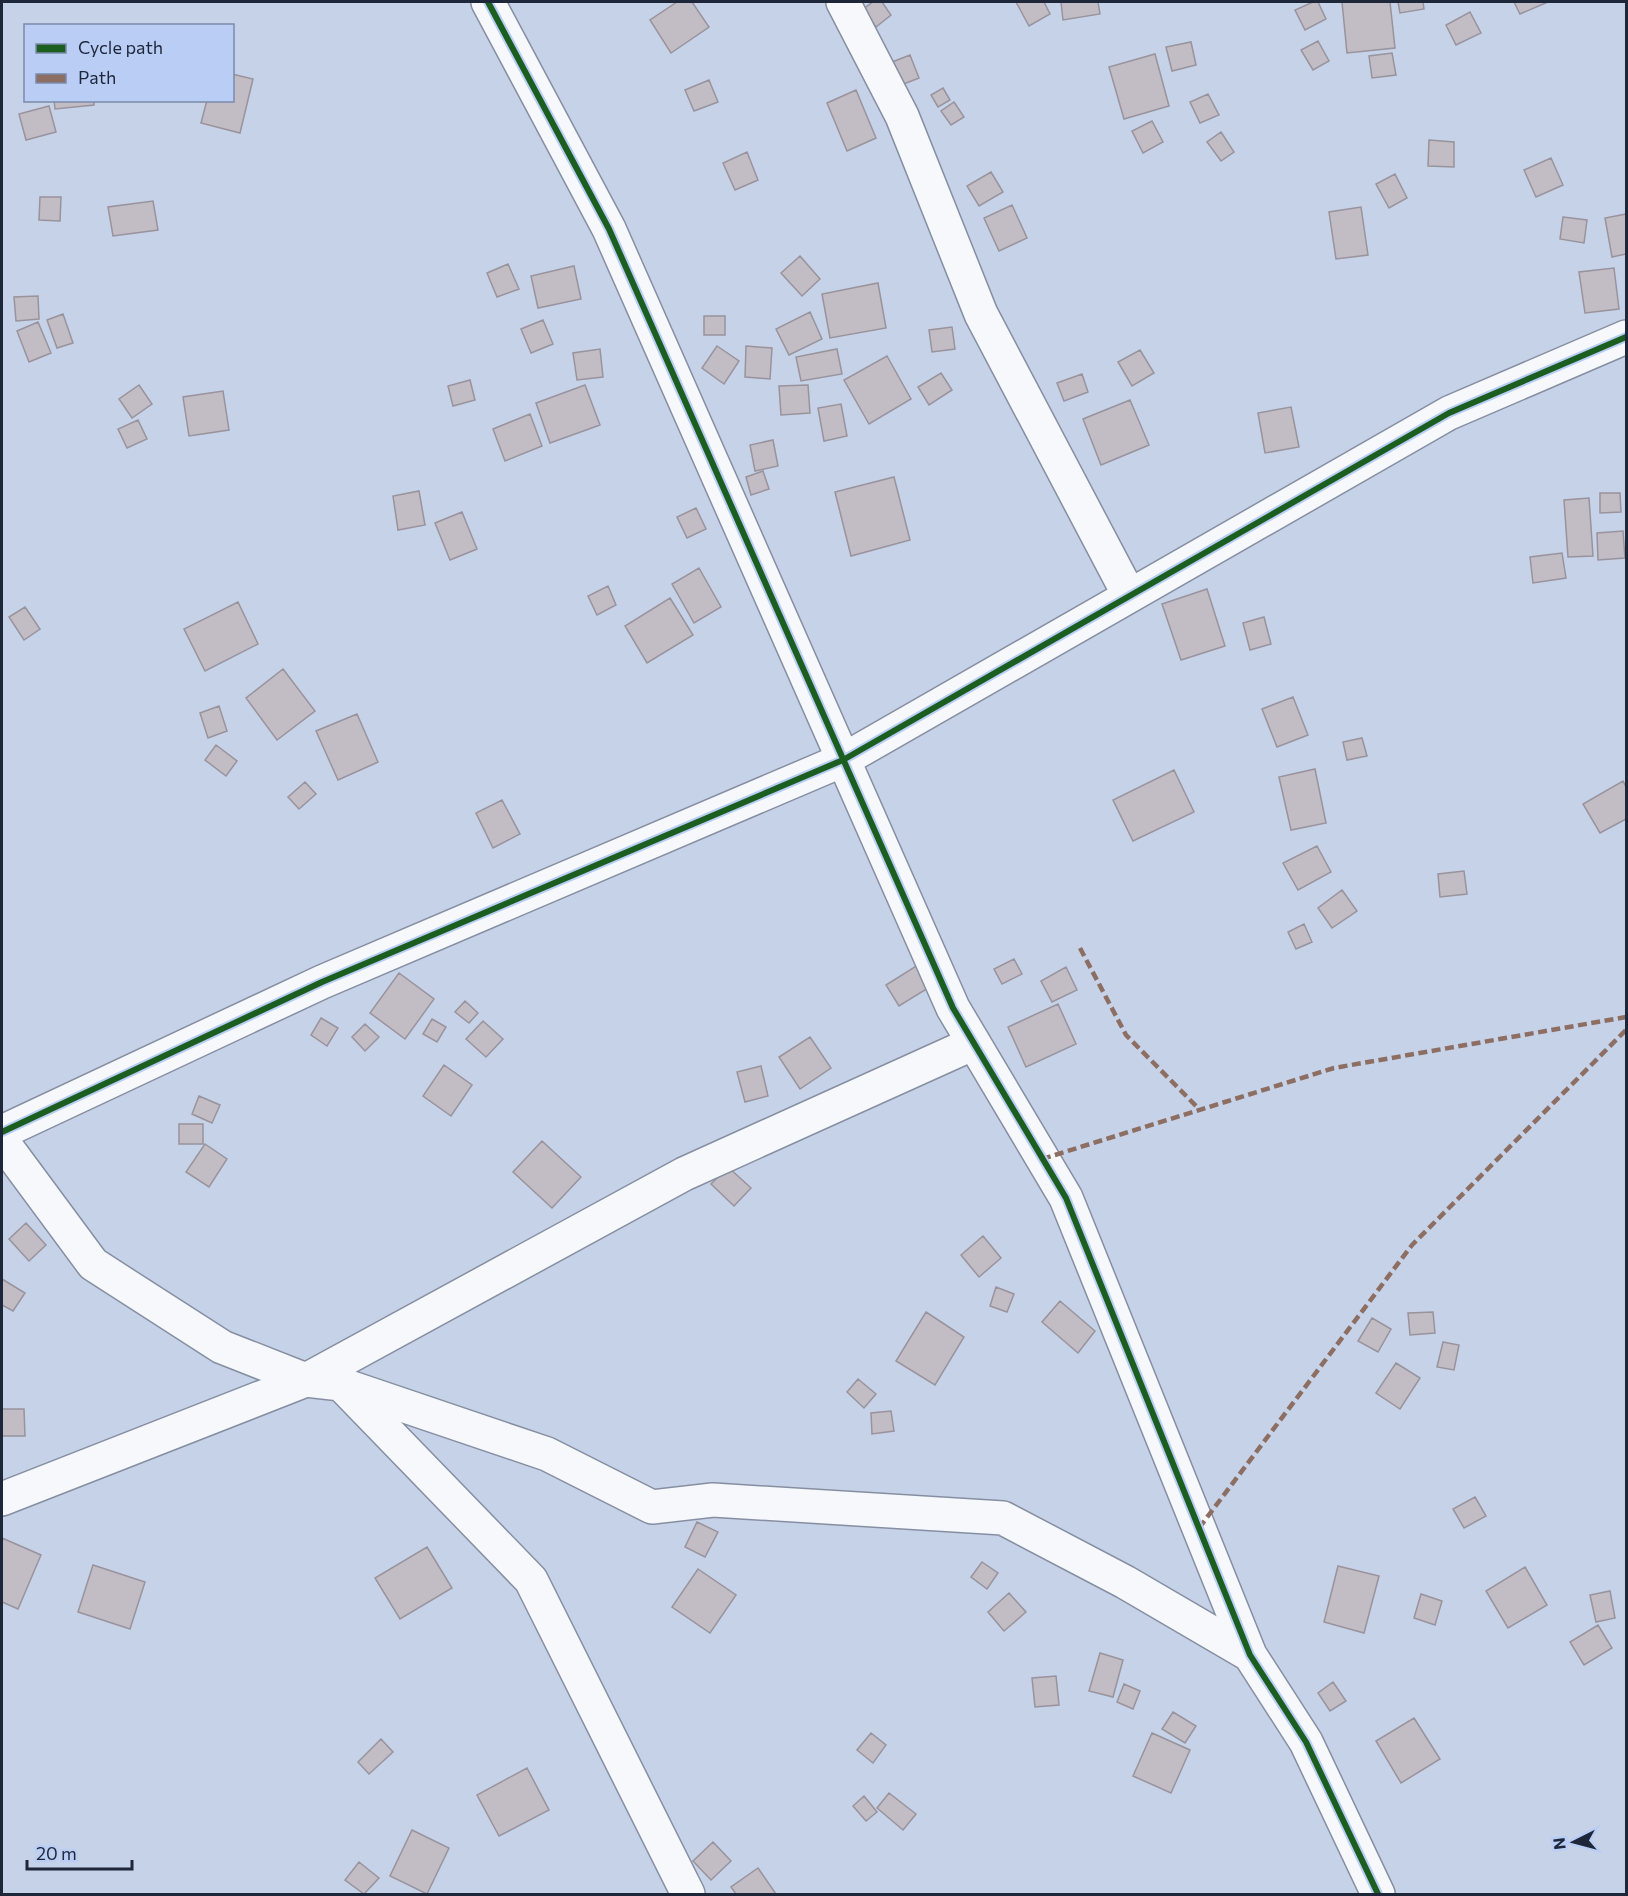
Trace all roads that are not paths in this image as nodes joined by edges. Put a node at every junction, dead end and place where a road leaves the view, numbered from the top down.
1 (488, 2) edge
2 (843, 2) edge
3 (1626, 337) edge
4 (1130, 595) junction
5 (843, 760) junction
6 (974, 1043) junction
7 (2, 1132) edge
8 (2, 1141) edge
9 (306, 1380) junction
10 (341, 1384) junction
11 (2, 1498) edge
12 (1250, 1654) junction
13 (688, 1894) edge
14 (1378, 1894) edge

1 - 5 street
2 - 4 street
3 - 4 street
4 - 5 street
5 - 6 street
5 - 7 street
6 - 9 street
6 - 12 street
8 - 9 street
9 - 10 street
9 - 11 street
10 - 12 street
10 - 13 street
12 - 14 street

